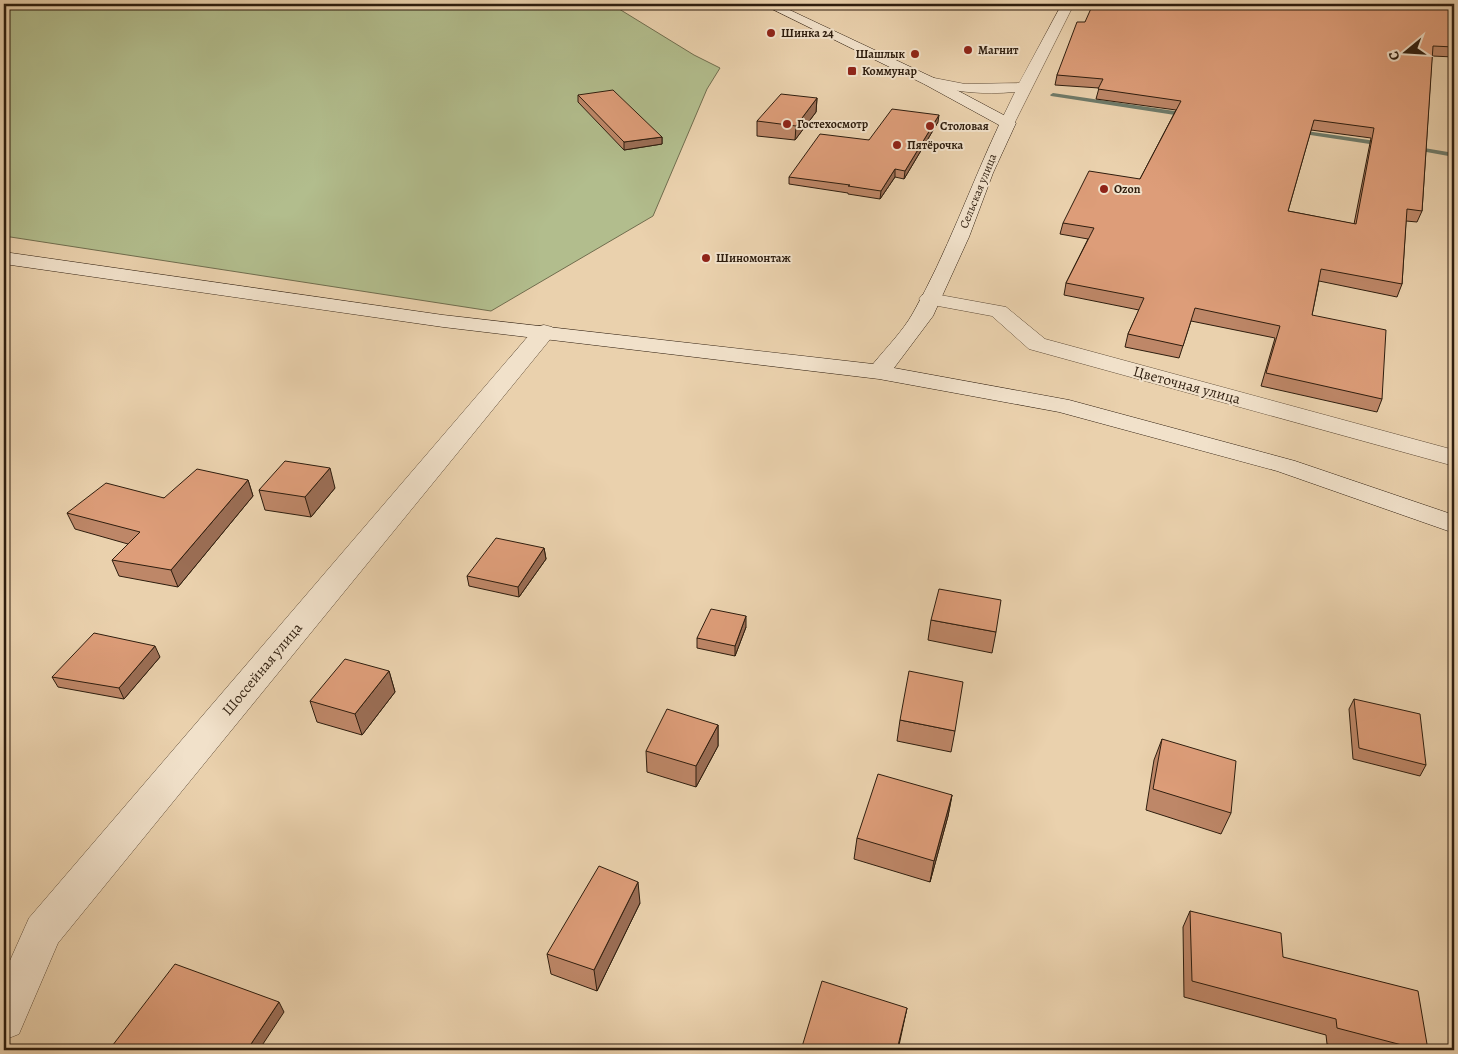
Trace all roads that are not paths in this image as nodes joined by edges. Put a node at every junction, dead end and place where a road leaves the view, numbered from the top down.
1 (768, 4) edge
2 (1068, 4) edge
3 (929, 81) junction
4 (1024, 87) junction
5 (1008, 122) junction
6 (4, 258) edge
7 (929, 299) junction
8 (544, 332) junction
9 (879, 372) junction
10 (1454, 458) edge
11 (1454, 524) edge
12 (4, 1020) edge

1 - 3 main road
2 - 4 main road, Сельская улица
3 - 4 main road
3 - 5 main road
4 - 5 main road, Сельская улица
5 - 7 main road, Сельская улица
6 - 8 main road
7 - 9 main road, Сельская улица
7 - 10 main road, Цветочная улица
8 - 9 main road
8 - 12 main road, Шоссейная улица
9 - 11 main road

